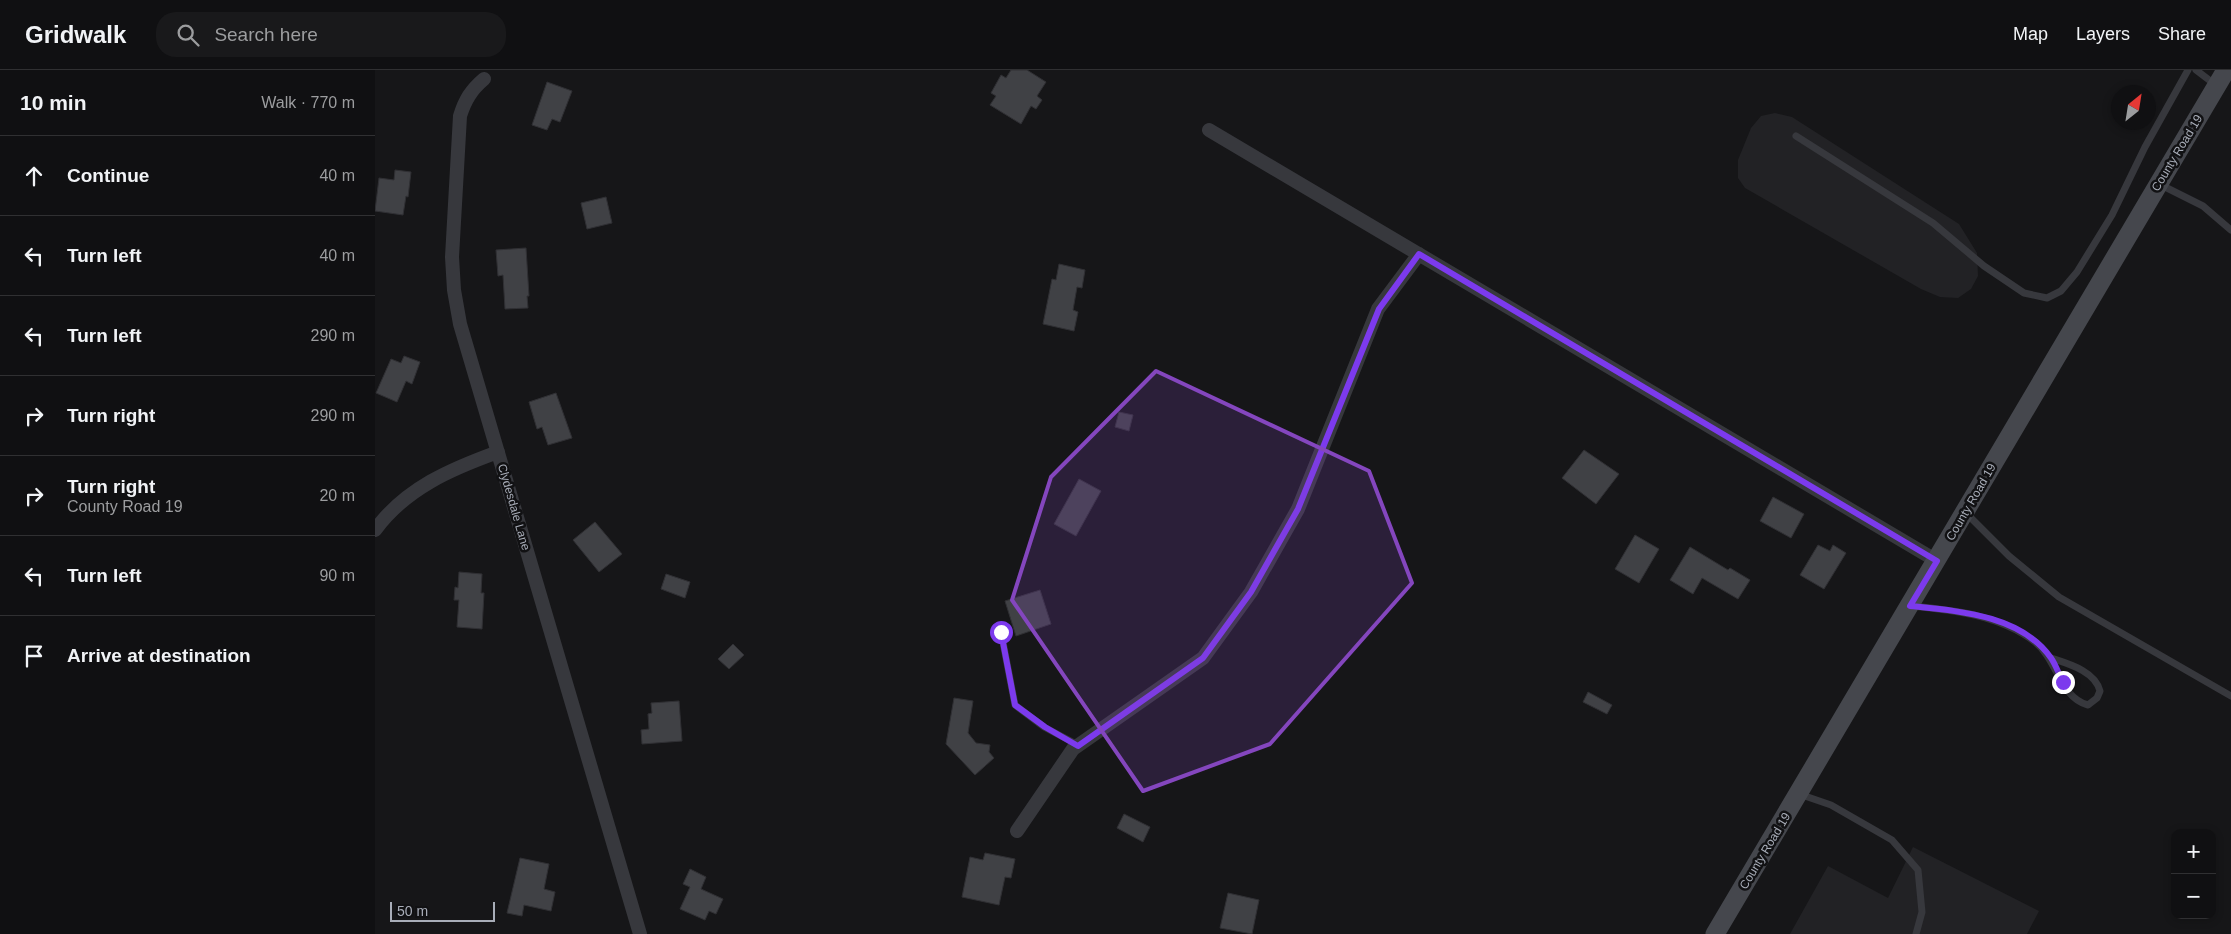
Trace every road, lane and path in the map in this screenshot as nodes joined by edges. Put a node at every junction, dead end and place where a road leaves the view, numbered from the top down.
1 (2188, 70) edge
2 (2196, 70) edge
3 (2222, 78) edge
4 (484, 79) dead end
5 (1209, 130) dead end
6 (1796, 136) dead end
7 (2159, 184) junction
8 (2231, 230) edge
9 (1419, 254) junction
10 (499, 452) junction
11 (1965, 512) junction
12 (375, 530) edge
13 (1937, 561) junction
14 (1910, 606) junction
15 (1001, 632) dead end
16 (2051, 658) junction
17 (2231, 696) edge
18 (1078, 746) junction
19 (1799, 794) junction
20 (1017, 831) dead end
21 (639, 934) edge
22 (1715, 934) edge
23 (1916, 934) edge

1 - 6 lane
2 - 3 lane
3 - 7 street, County Road 19
4 - 10 street, Clydesdale Lane
5 - 9 street
7 - 8 lane
7 - 11 street, County Road 19
9 - 13 street
9 - 18 street
10 - 12 street
10 - 21 street, Clydesdale Lane
11 - 13 street, County Road 19
11 - 17 lane
13 - 14 street, County Road 19
14 - 16 lane
14 - 19 street, County Road 19
15 - 18 lane
16 - 16 lane
18 - 20 street
19 - 22 street, County Road 19
19 - 23 lane

